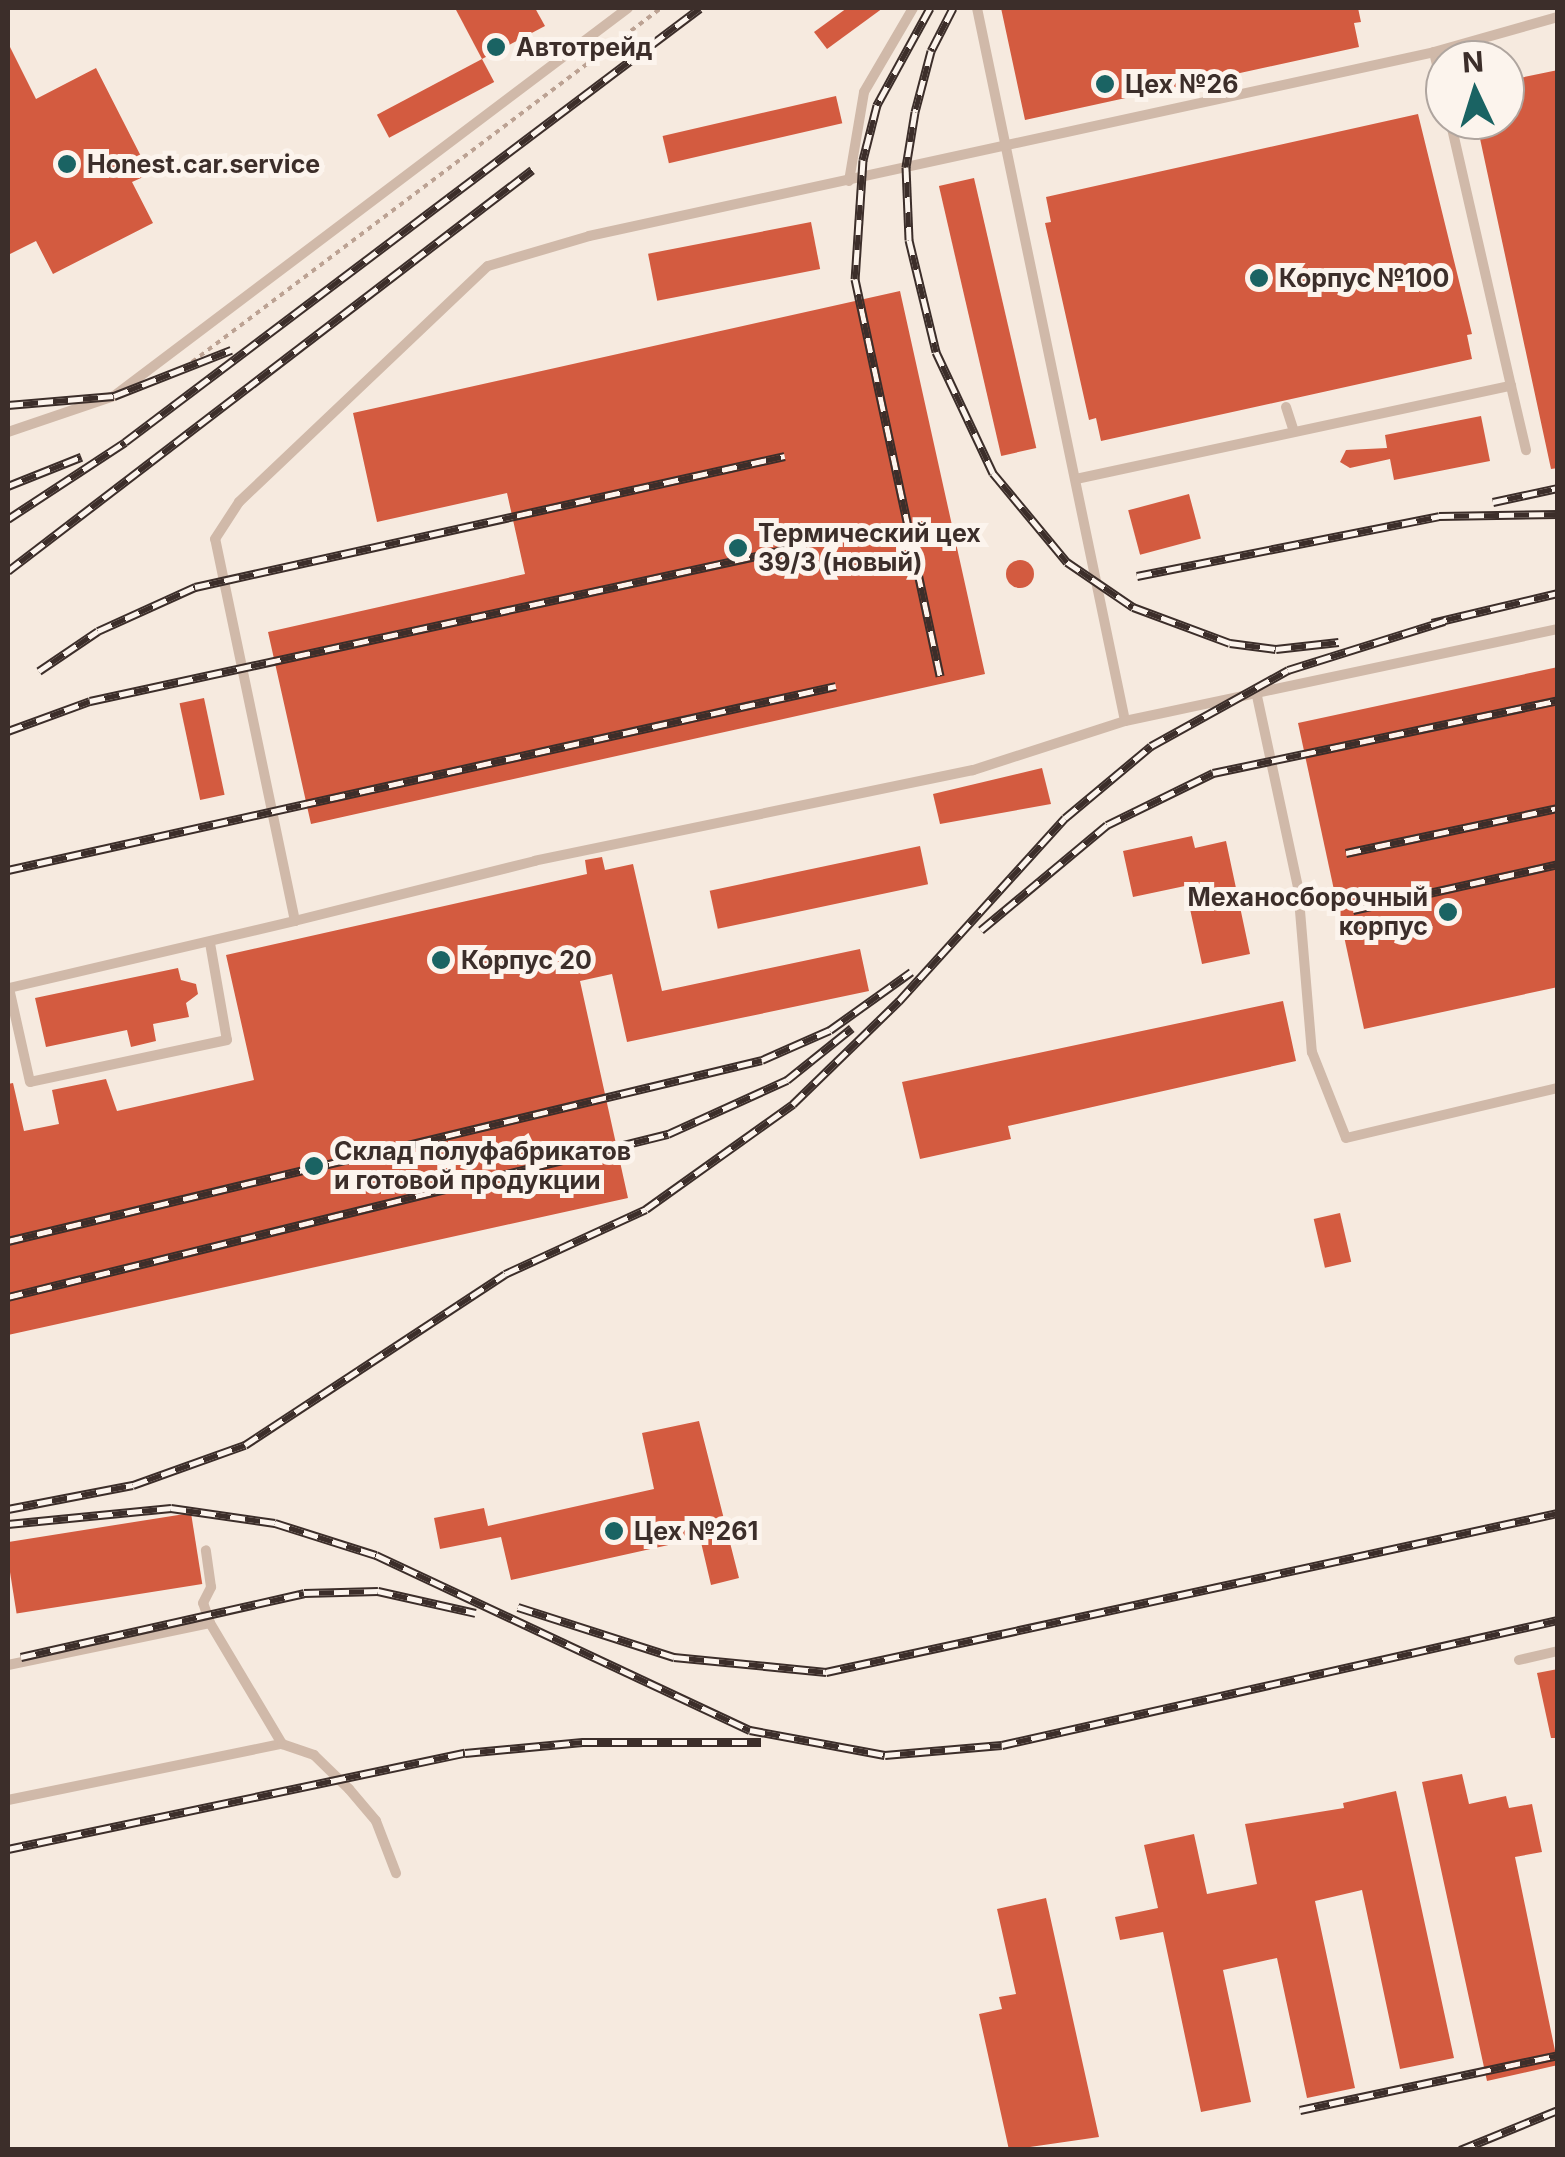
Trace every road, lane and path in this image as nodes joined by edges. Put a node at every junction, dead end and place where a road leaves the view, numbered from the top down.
1 (628, 8) edge
2 (661, 8) edge
3 (913, 8) edge
4 (976, 8) edge
5 (1558, 18) edge
6 (1478, 40) edge
7 (1425, 54) edge
8 (1455, 140) edge
9 (1002, 148) junction
10 (850, 181) junction
11 (184, 368) dead end
12 (1511, 386) junction
13 (1286, 407) dead end
14 (8, 432) edge
15 (1294, 432) junction
16 (1526, 450) dead end
17 (1076, 478) junction
18 (1558, 630) edge
19 (1256, 696) junction
20 (1125, 721) junction
21 (295, 921) junction
22 (210, 944) junction
23 (1558, 1088) edge
24 (206, 1550) dead end
25 (210, 1623) junction
26 (1558, 1651) edge
27 (1519, 1660) dead end
28 (8, 1666) edge
29 (282, 1744) junction
30 (8, 1800) edge
31 (396, 1873) dead end

1 - 14 lane
2 - 11 path
3 - 10 lane
4 - 9 lane
5 - 6 lane
7 - 9 lane
8 - 12 lane
9 - 10 lane
9 - 17 lane
10 - 21 lane
12 - 15 lane
12 - 16 lane
13 - 15 lane
15 - 17 lane
17 - 20 lane
18 - 19 lane
19 - 20 lane
19 - 23 lane
20 - 21 lane
21 - 22 lane
22 - 22 lane
24 - 25 lane
25 - 28 lane
25 - 29 lane
26 - 27 lane
29 - 30 lane
29 - 31 lane

